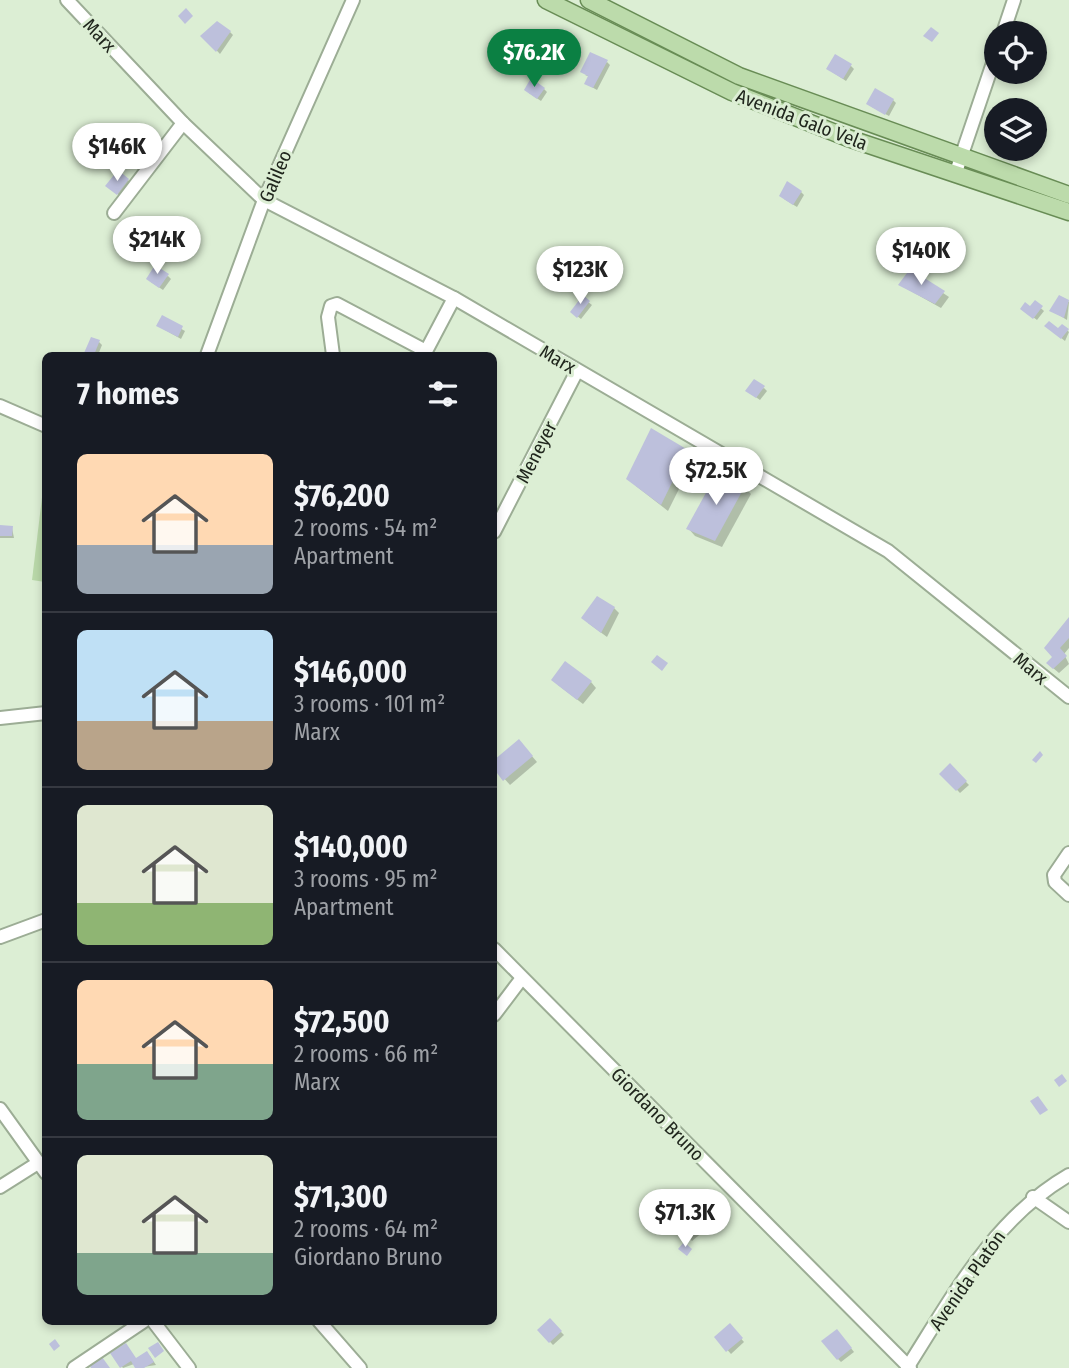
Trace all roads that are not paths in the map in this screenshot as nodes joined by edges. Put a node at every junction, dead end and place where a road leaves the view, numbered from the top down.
1 (67, 0) edge
2 (353, 0) edge
3 (589, 0) edge
4 (1014, 0) edge
5 (553, 2) edge
6 (1007, 21) edge
7 (739, 76) junction
8 (986, 84) edge
9 (732, 92) junction
10 (183, 124) junction
11 (961, 157) junction
12 (955, 175) junction
13 (1069, 195) edge
14 (264, 200) junction
15 (1069, 212) edge
16 (114, 213) dead end
17 (454, 298) junction
18 (208, 352) edge
19 (333, 352) edge
20 (423, 352) edge
21 (426, 352) edge
22 (577, 371) junction
23 (0, 406) edge
24 (42, 424) edge
25 (497, 526) edge
26 (1069, 697) edge
27 (42, 713) edge
28 (0, 718) edge
29 (1069, 853) edge
30 (1069, 895) edge
31 (42, 921) edge
32 (0, 937) edge
33 (497, 952) edge
34 (522, 978) junction
35 (497, 1011) edge
36 (0, 1109) edge
37 (42, 1168) edge
38 (1069, 1175) edge
39 (0, 1187) edge
40 (1033, 1197) junction
41 (1069, 1222) edge
42 (139, 1325) edge
43 (156, 1325) edge
44 (322, 1325) edge
45 (909, 1367) edge
46 (74, 1368) edge
47 (189, 1368) edge
48 (360, 1368) edge

1 - 10 street, Marx
2 - 14 street, Galileo
3 - 7 main road, Avenida Galo Vela
4 - 6 street
5 - 9 main road, Avenida Galo Vela
7 - 9 main road
7 - 11 main road, Avenida Galo Vela
8 - 11 street
9 - 12 main road, Avenida Galo Vela
10 - 14 street, Marx
10 - 16 street
11 - 12 street
11 - 13 main road, Avenida Galo Vela
12 - 15 main road, Avenida Galo Vela
14 - 17 street, Marx
14 - 18 street, Galileo
17 - 21 street
17 - 22 street, Marx
19 - 20 street
22 - 25 street, Meneyer
22 - 26 street, Marx
23 - 24 street
27 - 28 street
29 - 30 street
31 - 32 street
33 - 34 street, Giordano Bruno
34 - 35 street
34 - 45 street, Giordano Bruno
36 - 37 street
37 - 39 street
38 - 40 street, Avenida Platón
40 - 41 street
40 - 45 street, Avenida Platón
42 - 46 street
43 - 47 street
44 - 48 street

